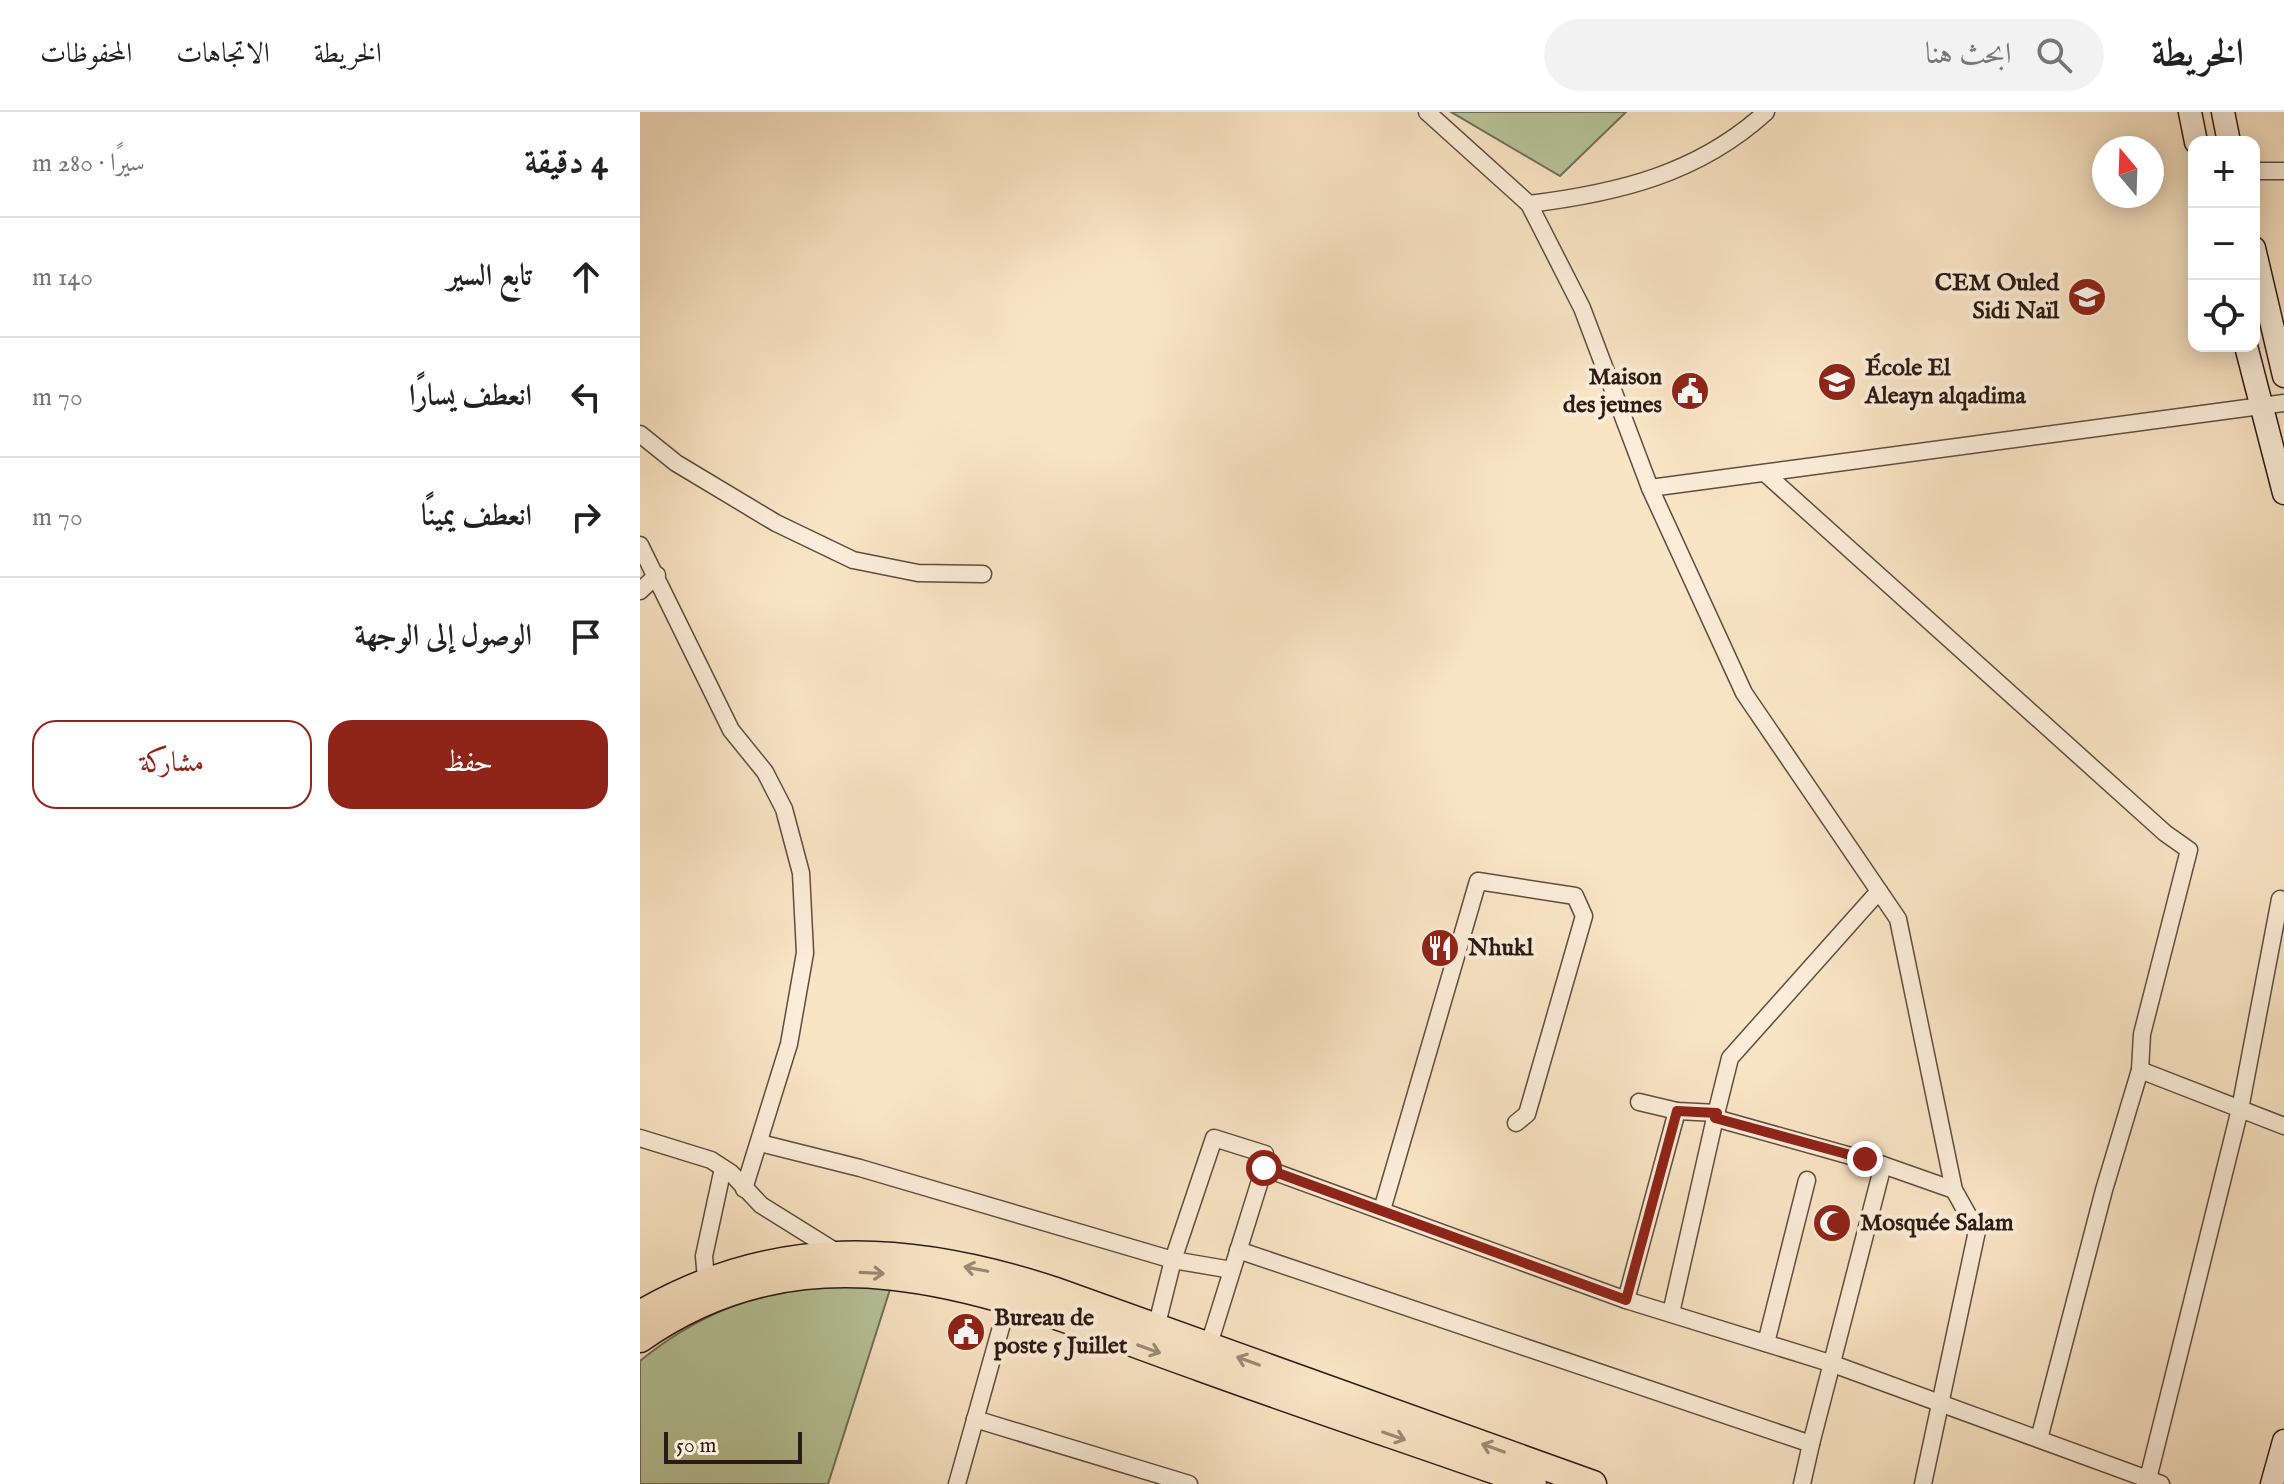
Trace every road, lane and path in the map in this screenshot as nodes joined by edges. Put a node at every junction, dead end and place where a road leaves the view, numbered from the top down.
1 (1427, 112) edge
2 (1766, 112) edge
3 (2190, 112) edge
4 (2223, 112) edge
5 (2195, 136) edge
6 (2228, 136) edge
7 (2260, 171) edge
8 (2284, 171) edge
9 (1529, 204) junction
10 (2260, 263) edge
11 (2274, 297) edge
12 (2248, 352) edge
13 (2284, 376) edge
14 (2284, 403) edge
15 (2261, 405) junction
16 (640, 434) edge
17 (1766, 474) junction
18 (1650, 488) junction
19 (2284, 493) edge
20 (640, 545) edge
21 (983, 574) dead end
22 (657, 575) junction
23 (640, 591) edge
24 (1879, 891) junction
25 (2280, 899) dead end
26 (2140, 1070) junction
27 (1639, 1102) dead end
28 (2240, 1109) junction
29 (1677, 1111) junction
30 (1716, 1115) junction
31 (1516, 1123) dead end
32 (2284, 1126) edge
33 (640, 1138) edge
34 (760, 1143) junction
35 (1883, 1165) junction
36 (723, 1168) junction
37 (1264, 1168) junction
38 (1807, 1180) dead end
39 (744, 1189) junction
40 (1954, 1190) junction
41 (1382, 1210) junction
42 (1238, 1250) junction
43 (838, 1253) junction
44 (1173, 1260) junction
45 (1232, 1270) junction
46 (1012, 1289) junction
47 (706, 1291) junction
48 (1626, 1300) junction
49 (1671, 1313) junction
50 (640, 1314) edge
51 (1156, 1328) junction
52 (640, 1339) edge
53 (1766, 1343) junction
54 (1204, 1358) junction
55 (1833, 1364) junction
56 (1942, 1405) junction
57 (975, 1419) junction
58 (2039, 1439) junction
59 (2284, 1441) edge
60 (1811, 1444) junction
61 (2155, 1481) edge
62 (2276, 1481) edge
63 (957, 1484) edge
64 (1189, 1484) edge
65 (1533, 1484) edge
66 (1593, 1484) edge
67 (1802, 1484) edge
68 (1923, 1484) edge

1 - 9 street
2 - 9 street
3 - 5 main road
4 - 6 main road
7 - 8 street
9 - 18 street
10 - 11 main road
11 - 13 main road
12 - 15 main road
14 - 15 street
15 - 17 street
15 - 19 main road
16 - 21 street
17 - 18 street
17 - 26 street
18 - 24 street
20 - 22 street
22 - 23 street
22 - 34 street
24 - 30 street
24 - 40 street
25 - 28 street
26 - 28 street
26 - 58 street
27 - 29 street
28 - 32 street
28 - 61 street
29 - 30 street
29 - 48 street
30 - 35 street
30 - 49 street
31 - 41 street
33 - 36 street
34 - 39 street
34 - 44 street
35 - 40 street
35 - 55 street
36 - 39 street
36 - 47 street
37 - 41 street
37 - 42 street
37 - 44 street
38 - 53 street
39 - 43 street
40 - 56 street
41 - 48 street
42 - 45 street
42 - 60 street
46 -> 43 main road
43 - 47 main road
44 - 45 street
44 - 51 street
45 - 54 street
47 -> 46 main road
46 - 51 main road
46 -> 54 main road
46 - 57 street
47 - 50 main road
47 - 52 main road
48 - 49 street
49 - 53 street
51 - 54 main road
53 - 55 street
54 -> 65 main road
66 -> 54 main road
55 - 56 street
55 - 60 street
56 - 58 street
56 - 68 street
57 - 63 street
57 - 64 street
58 - 61 street
59 - 62 main road
60 - 67 street

